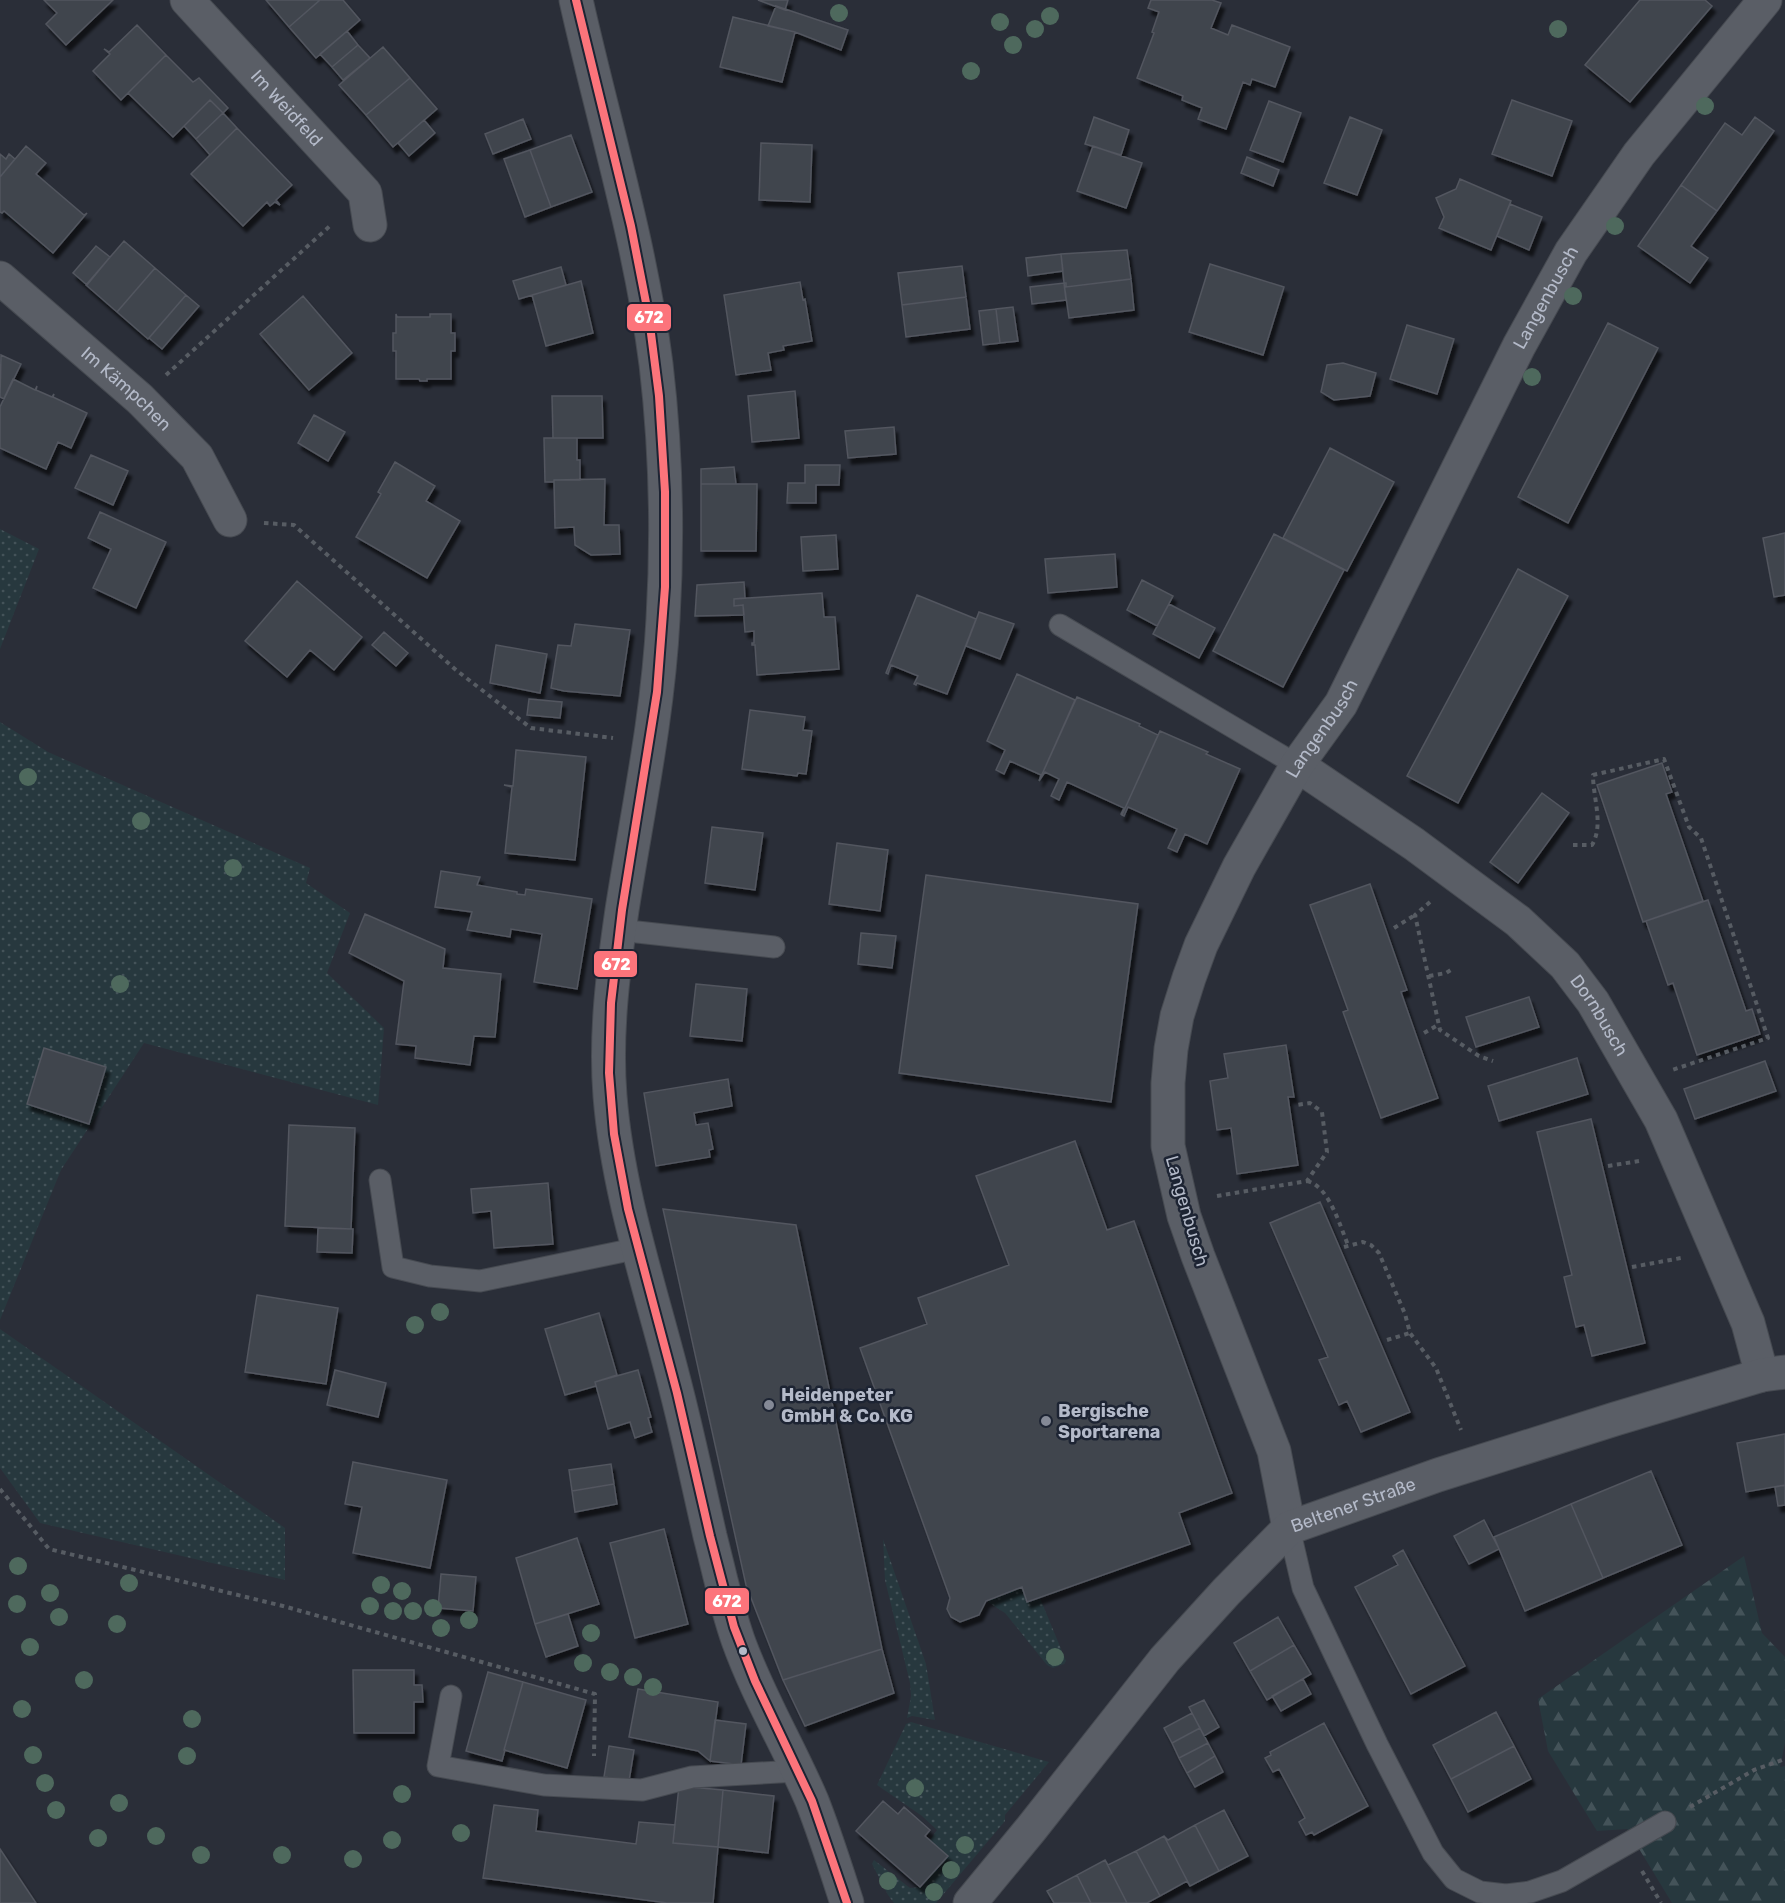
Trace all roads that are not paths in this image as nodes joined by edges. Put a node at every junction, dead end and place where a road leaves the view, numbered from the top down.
1 (187, 0) edge
2 (576, 0) edge
3 (1765, 0) edge
4 (370, 225) dead end
5 (0, 278) edge
6 (230, 520) road end
7 (1060, 625) dead end
8 (1297, 765) junction
9 (619, 930) junction
10 (774, 947) dead end
11 (380, 1180) dead end
12 (639, 1248) junction
13 (1773, 1374) edge
14 (1289, 1528) junction
15 (451, 1696) dead end
16 (797, 1771) junction
17 (1665, 1821) road end
18 (847, 1903) edge
19 (970, 1903) edge

1 - 4 street, Im Weidfeld
2 - 9 street
3 - 8 street, Langenbusch
5 - 6 street, Im Kämpchen
7 - 8 lane
8 - 13 street, Dornbusch
8 - 14 street, Langenbusch
9 - 10 lane
9 - 12 street
11 - 12 lane
12 - 16 street
13 - 14 street, Beltener Straße
14 - 17 lane
14 - 19 street, Beltener Straße
15 - 16 lane
16 - 18 street

